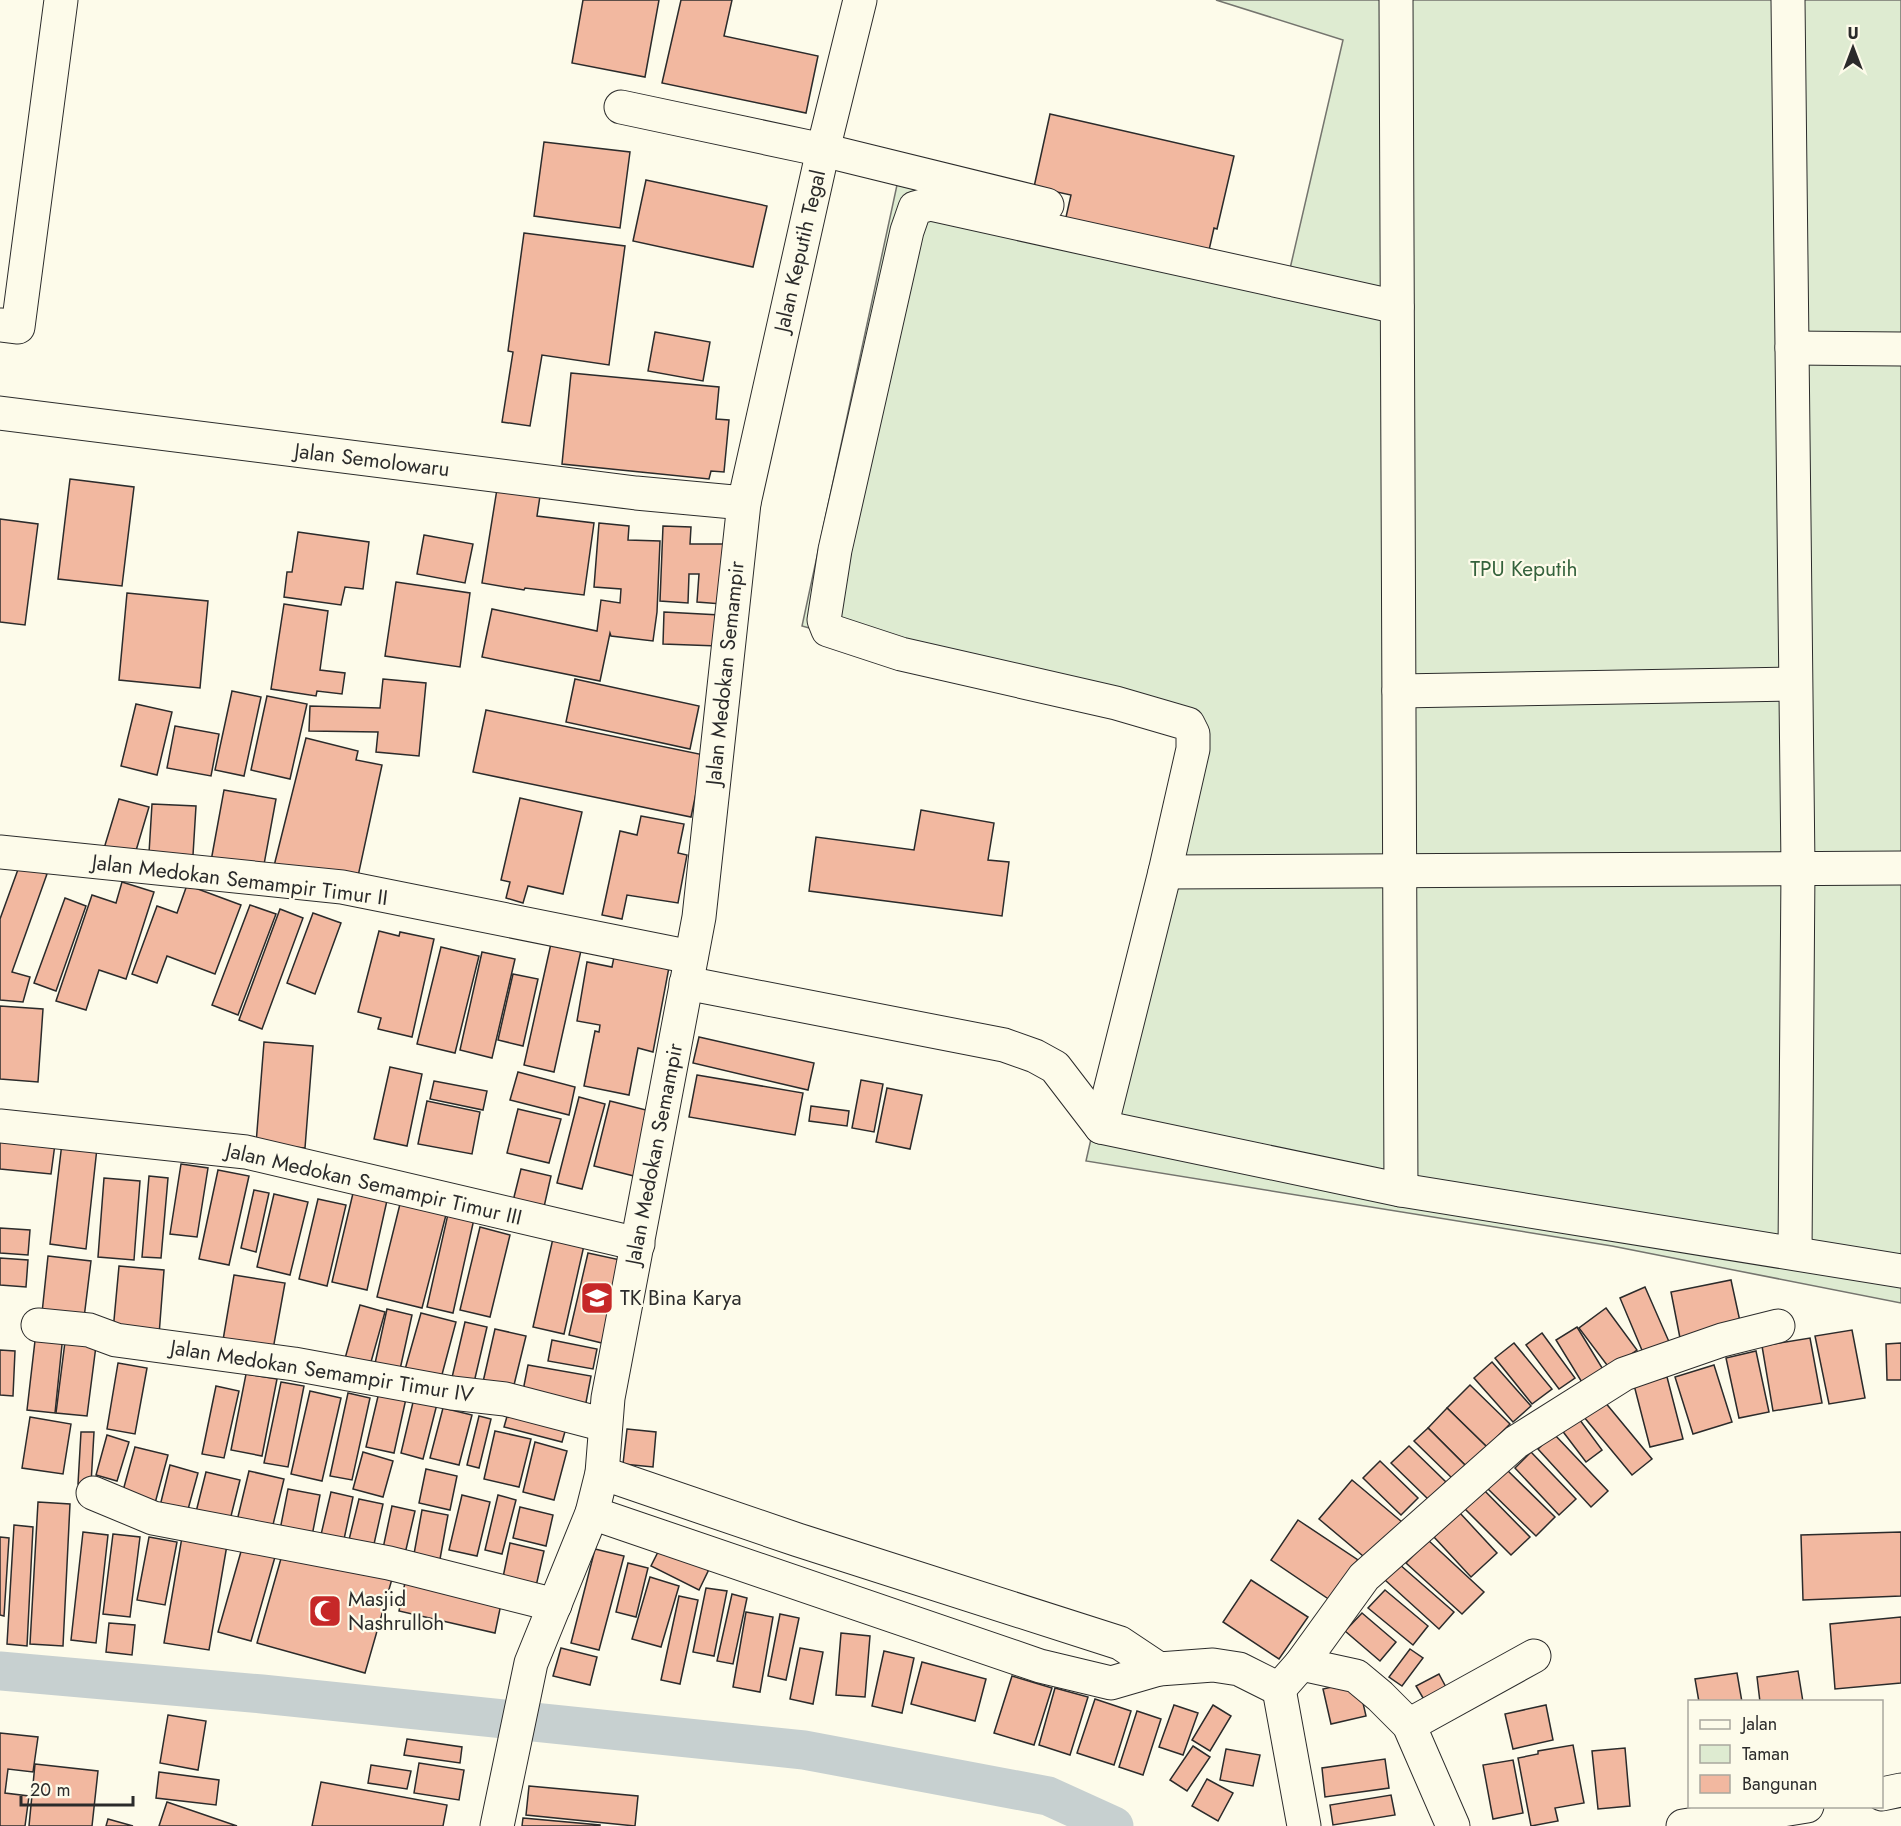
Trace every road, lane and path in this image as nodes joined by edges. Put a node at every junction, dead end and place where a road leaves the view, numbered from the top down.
1 (61, 0) edge
2 (860, 0) edge
3 (1396, 0) edge
4 (1788, 0) edge
5 (621, 107) dead end
6 (823, 150) junction
7 (1047, 205) dead end
8 (1397, 307) junction
9 (0, 325) edge
10 (1792, 348) junction
11 (1901, 349) edge
12 (0, 413) edge
13 (744, 503) junction
14 (1795, 684) junction
15 (1399, 691) junction
16 (0, 852) edge
17 (1798, 868) junction
18 (1901, 868) edge
19 (1400, 871) junction
20 (1165, 872) junction
21 (689, 970) junction
22 (0, 1126) edge
23 (1101, 1127) junction
24 (1401, 1190) junction
25 (638, 1244) junction
26 (1795, 1252) junction
27 (1901, 1271) edge
28 (38, 1325) dead end
29 (1778, 1326) dead end
30 (605, 1425) junction
31 (602, 1473) junction
32 (93, 1493) dead end
33 (592, 1513) junction
34 (555, 1605) junction
35 (1534, 1656) dead end
36 (1300, 1664) junction
37 (1159, 1669) junction
38 (1279, 1689) junction
39 (1409, 1725) junction
40 (1901, 1790) edge
41 (1883, 1794) edge
42 (1795, 1808) edge
43 (497, 1826) edge
44 (1304, 1826) edge
45 (1453, 1826) edge
46 (1683, 1826) edge

1 - 9 street
2 - 6 street, Jalan Keputih Tegal
3 - 8 street
4 - 10 street
5 - 6 street
6 - 7 street
6 - 13 street, Jalan Keputih Tegal
8 - 15 street
8 - 20 street
10 - 11 street
10 - 14 street
12 - 13 street, Jalan Semolowaru
13 - 21 street, Jalan Medokan Semampir
14 - 15 street
14 - 17 street
15 - 19 street
16 - 21 street, Jalan Medokan Semampir Timur II
17 - 18 street
17 - 19 street
17 - 26 street
19 - 20 street
19 - 24 street
20 - 23 street
21 - 23 street, Jalan Medokan Semampir Timur II
21 - 25 street, Jalan Medokan Semampir
22 - 25 street, Jalan Medokan Semampir Timur III
23 - 24 street
24 - 26 street
25 - 30 street, Jalan Medokan Semampir
26 - 27 street
28 - 30 street, Jalan Medokan Semampir Timur IV
29 - 36 street
30 - 31 street, Jalan Medokan Semampir
31 - 33 street, Jalan Medokan Semampir
31 - 37 street
32 - 34 street
33 - 34 street, Jalan Medokan Semampir
33 - 37 street
34 - 43 street, Jalan Medokan Semampir
35 - 39 street
36 - 38 street
36 - 39 street
37 - 38 street
38 - 44 street
39 - 45 street
40 - 41 street
42 - 46 street

